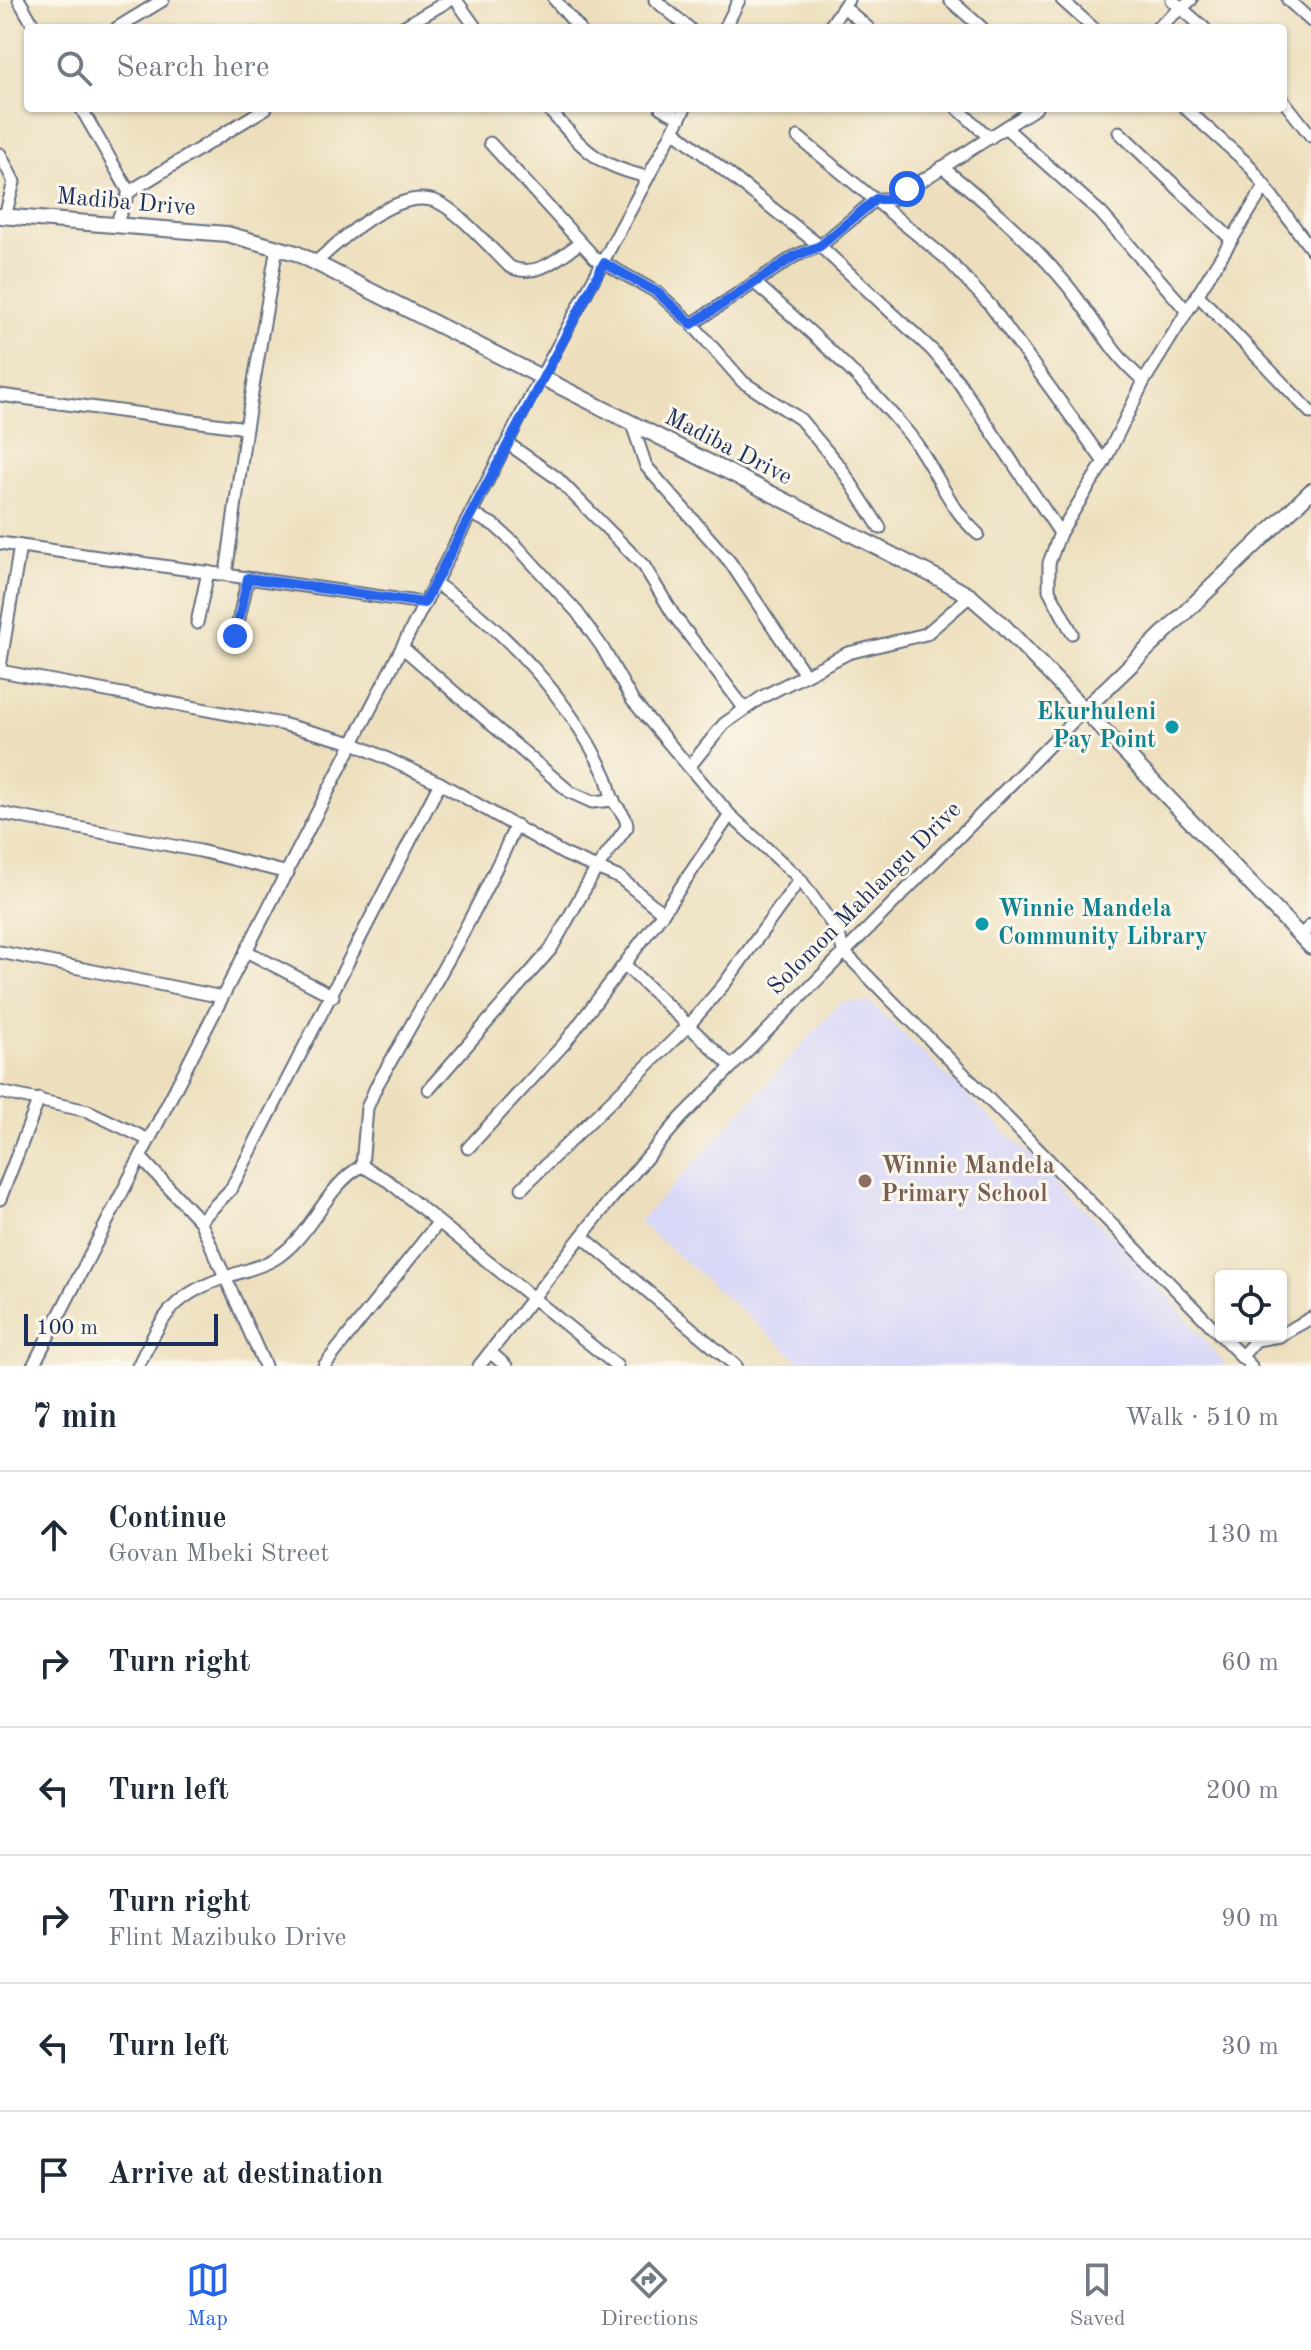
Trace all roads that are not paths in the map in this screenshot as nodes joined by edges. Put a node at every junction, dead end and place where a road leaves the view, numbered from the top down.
1 (19, 0) edge
2 (163, 0) edge
3 (450, 0) edge
4 (456, 0) edge
5 (555, 0) edge
6 (655, 0) edge
7 (739, 0) edge
8 (950, 0) edge
9 (1062, 0) edge
10 (1191, 0) edge
11 (1288, 0) edge
12 (846, 4) edge
13 (1177, 4) edge
14 (1311, 21) edge
15 (33, 24) edge
16 (124, 24) edge
17 (408, 24) edge
18 (473, 24) edge
19 (576, 24) edge
20 (684, 24) edge
21 (727, 24) edge
22 (832, 24) edge
23 (864, 24) edge
24 (977, 24) edge
25 (1089, 24) edge
26 (1160, 24) edge
27 (1200, 24) edge
28 (1287, 105) edge
29 (83, 112) edge
30 (259, 112) edge
31 (551, 112) edge
32 (961, 112) edge
33 (1030, 112) edge
34 (1189, 112) edge
35 (682, 113) edge
36 (1006, 128) junction
37 (673, 130) junction
38 (1119, 132) dead end
39 (1311, 136) edge
40 (798, 137) dead end
41 (990, 138) junction
42 (490, 143) dead end
43 (0, 154) edge
44 (942, 167) junction
45 (648, 177) junction
46 (1265, 186) junction
47 (129, 192) junction
48 (876, 199) junction
49 (3, 216) edge
50 (116, 224) junction
51 (1232, 240) junction
52 (580, 243) junction
53 (820, 246) junction
54 (277, 247) junction
55 (1311, 249) edge
56 (316, 262) junction
57 (604, 263) junction
58 (755, 283) junction
59 (1197, 294) junction
60 (1187, 311) junction
61 (692, 324) junction
62 (541, 377) junction
63 (1144, 381) junction
64 (0, 395) edge
65 (1311, 413) edge
66 (632, 424) junction
67 (246, 428) junction
68 (507, 443) junction
69 (1104, 462) junction
70 (1311, 491) edge
71 (472, 514) junction
72 (880, 528) dead end
73 (1060, 533) junction
74 (978, 534) dead end
75 (0, 543) edge
76 (20, 546) junction
77 (208, 572) junction
78 (226, 574) junction
79 (248, 578) junction
80 (436, 584) junction
81 (970, 596) junction
82 (424, 603) junction
83 (197, 623) dead end
84 (1072, 633) dead end
85 (235, 636) dead end
86 (403, 648) junction
87 (0, 669) edge
88 (804, 673) junction
89 (744, 708) junction
90 (1086, 708) junction
91 (353, 743) junction
92 (689, 767) junction
93 (440, 783) junction
94 (614, 800) junction
95 (0, 813) edge
96 (730, 815) junction
97 (516, 825) junction
98 (596, 869) junction
99 (288, 873) junction
100 (800, 879) junction
101 (663, 913) junction
102 (1306, 930) edge
103 (1311, 947) edge
104 (246, 951) junction
105 (843, 951) junction
106 (0, 952) edge
107 (625, 965) junction
108 (333, 996) junction
109 (222, 997) junction
110 (690, 1024) junction
111 (731, 1066) junction
112 (429, 1089) dead end
113 (0, 1092) edge
114 (39, 1099) junction
115 (149, 1140) junction
116 (468, 1148) dead end
117 (141, 1158) junction
118 (362, 1166) junction
119 (522, 1188) dead end
120 (0, 1199) edge
121 (200, 1221) junction
122 (438, 1223) junction
123 (582, 1236) junction
124 (226, 1277) junction
125 (534, 1299) junction
126 (1311, 1318) edge
127 (1287, 1332) edge
128 (1254, 1342) edge
129 (490, 1352) junction
130 (1241, 1357) junction
131 (143, 1364) edge
132 (33, 1366) edge
133 (265, 1366) edge
134 (324, 1366) edge
135 (479, 1366) edge
136 (506, 1366) edge
137 (617, 1366) edge
138 (736, 1366) edge
139 (1251, 1366) edge

1 - 15 street
2 - 16 street
3 - 17 street
4 - 18 street
5 - 19 street
6 - 20 street
7 - 21 street
8 - 24 street
9 - 25 street
10 - 13 street
11 - 14 street
12 - 22 street
12 - 23 street
13 - 26 street
13 - 27 street
28 - 39 street
29 - 47 street
30 - 47 street
31 - 45 street
32 - 41 street
33 - 36 street
34 - 46 street
35 - 37 street
36 - 41 street
36 - 60 street
37 - 45 street
37 - 53 street
38 - 51 street
40 - 48 street
41 - 44 street
42 - 52 street
43 - 49 street
44 - 48 street
44 - 63 street
45 - 57 street
46 - 51 street
46 - 55 street
47 - 50 street
48 - 53 street
48 - 69 street
49 - 50 street, Madiba Drive
50 - 54 street, Madiba Drive
51 - 59 street
52 - 56 street
52 - 57 street
53 - 58 street
53 - 73 street
54 - 56 street, Madiba Drive
54 - 67 street
56 - 62 street, Madiba Drive
57 - 61 street
57 - 62 street
58 - 61 street
58 - 74 street
59 - 60 street
59 - 65 street
60 - 63 street
61 - 72 street
62 - 66 street, Madiba Drive
62 - 68 street
63 - 69 street
64 - 67 street
66 - 81 street, Madiba Drive
66 - 88 street
67 - 78 street
68 - 71 street
68 - 89 street
69 - 73 street
70 - 90 street, Solomon Mahlangu Drive
71 - 80 street
71 - 92 street
73 - 84 street
75 - 76 street
76 - 77 street
76 - 87 street
77 - 78 street
77 - 83 street
78 - 79 street
79 - 82 street
79 - 85 street
80 - 82 street
80 - 94 street
81 - 88 street
81 - 90 street, Madiba Drive
82 - 86 street
86 - 91 street
86 - 94 street
87 - 91 street
88 - 89 street
89 - 92 street
90 - 102 street, Madiba Drive
90 - 105 street, Solomon Mahlangu Drive
91 - 93 street
91 - 99 street
92 - 96 street
93 - 97 street
93 - 108 street
94 - 98 street
95 - 99 street
96 - 100 street
96 - 101 street
97 - 98 street
97 - 118 street
98 - 101 street
98 - 112 street
99 - 104 street
100 - 105 street
100 - 110 street
101 - 107 street
102 - 103 street, Madiba Drive
104 - 108 street
104 - 109 street
105 - 111 street, Solomon Mahlangu Drive
105 - 130 street
106 - 109 street
107 - 110 street
107 - 116 street
108 - 121 street
109 - 115 street
110 - 111 street
110 - 119 street
111 - 123 street, Solomon Mahlangu Drive
113 - 114 street
114 - 115 street
114 - 120 street
115 - 117 street
117 - 121 street
117 - 132 street
118 - 122 street
118 - 124 street
121 - 124 street
122 - 125 street
122 - 134 street
123 - 125 street, Solomon Mahlangu Drive
123 - 138 street
124 - 131 street
124 - 133 street
125 - 129 street, Solomon Mahlangu Drive
125 - 137 street
126 - 127 street
128 - 130 street
129 - 135 street, Solomon Mahlangu Drive
129 - 136 street
130 - 139 street

